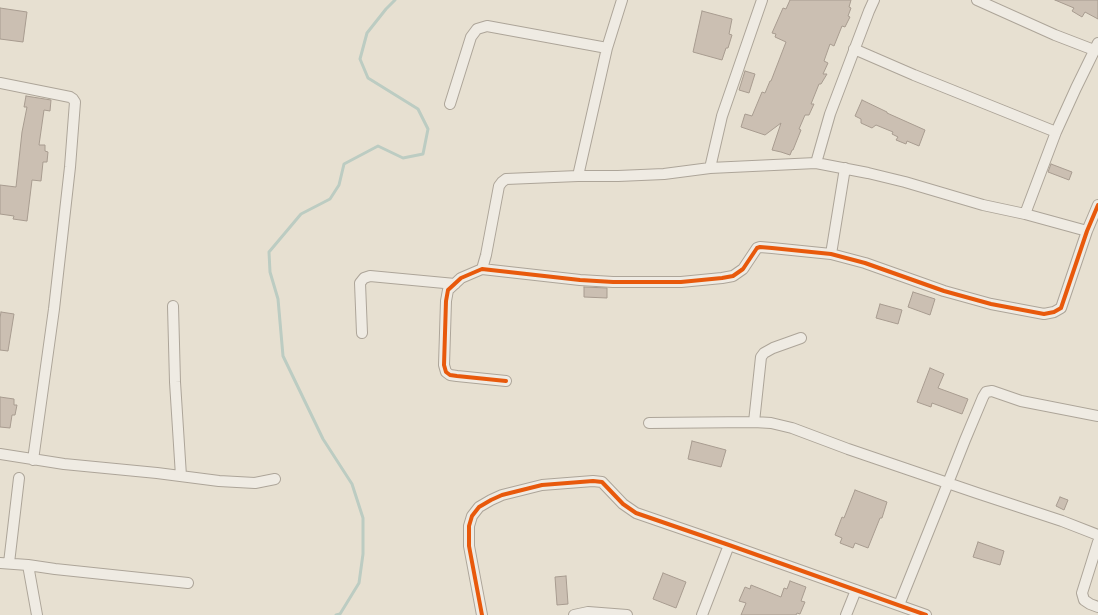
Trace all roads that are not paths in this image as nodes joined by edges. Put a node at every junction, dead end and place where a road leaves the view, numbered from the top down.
1 (622, 0) edge
2 (762, 0) edge
3 (874, 0) edge
4 (976, 0) edge
5 (1096, 46) edge
6 (607, 48) junction
7 (854, 49) junction
8 (0, 83) edge
9 (450, 104) dead end
10 (1056, 132) junction
11 (816, 163) junction
12 (710, 168) junction
13 (845, 168) junction
14 (578, 176) junction
15 (1098, 205) edge
16 (1025, 214) junction
17 (1087, 231) junction
18 (831, 254) junction
19 (482, 269) junction
20 (455, 284) junction
21 (173, 306) dead end
22 (362, 333) dead end
23 (801, 338) dead end
24 (506, 381) dead end
25 (1098, 416) edge
26 (754, 422) junction
27 (649, 423) dead end
28 (0, 454) edge
29 (33, 460) junction
30 (181, 476) junction
31 (19, 478) dead end
32 (275, 479) dead end
33 (948, 483) junction
34 (1098, 535) edge
35 (1098, 542) edge
36 (729, 545) junction
37 (4, 563) edge
38 (28, 565) junction
39 (188, 583) dead end
40 (856, 590) junction
41 (899, 605) junction
42 (1098, 607) edge
43 (37, 615) edge
44 (482, 615) edge
45 (574, 615) edge
46 (627, 615) edge
47 (702, 615) edge
48 (846, 615) edge
49 (926, 615) edge

1 - 6 street
2 - 12 street
3 - 7 street
4 - 5 street
5 - 10 street
6 - 9 street
6 - 14 street
7 - 10 street
7 - 11 street
8 - 29 street
10 - 16 street
11 - 12 street
11 - 13 street
12 - 14 street
13 - 16 street
13 - 18 street
14 - 19 street
15 - 17 street
16 - 17 street
17 - 18 street
18 - 19 street
19 - 20 street
20 - 22 street
20 - 24 street
21 - 30 street
23 - 26 street
25 - 33 street
26 - 27 street
26 - 33 street
28 - 29 street
29 - 30 street
30 - 32 street
31 - 37 street
33 - 34 street
33 - 41 street
35 - 42 street
36 - 40 street
36 - 44 street
36 - 47 street
37 - 38 street
38 - 39 street
38 - 43 street
40 - 41 street
40 - 48 street
41 - 49 street
45 - 46 street

